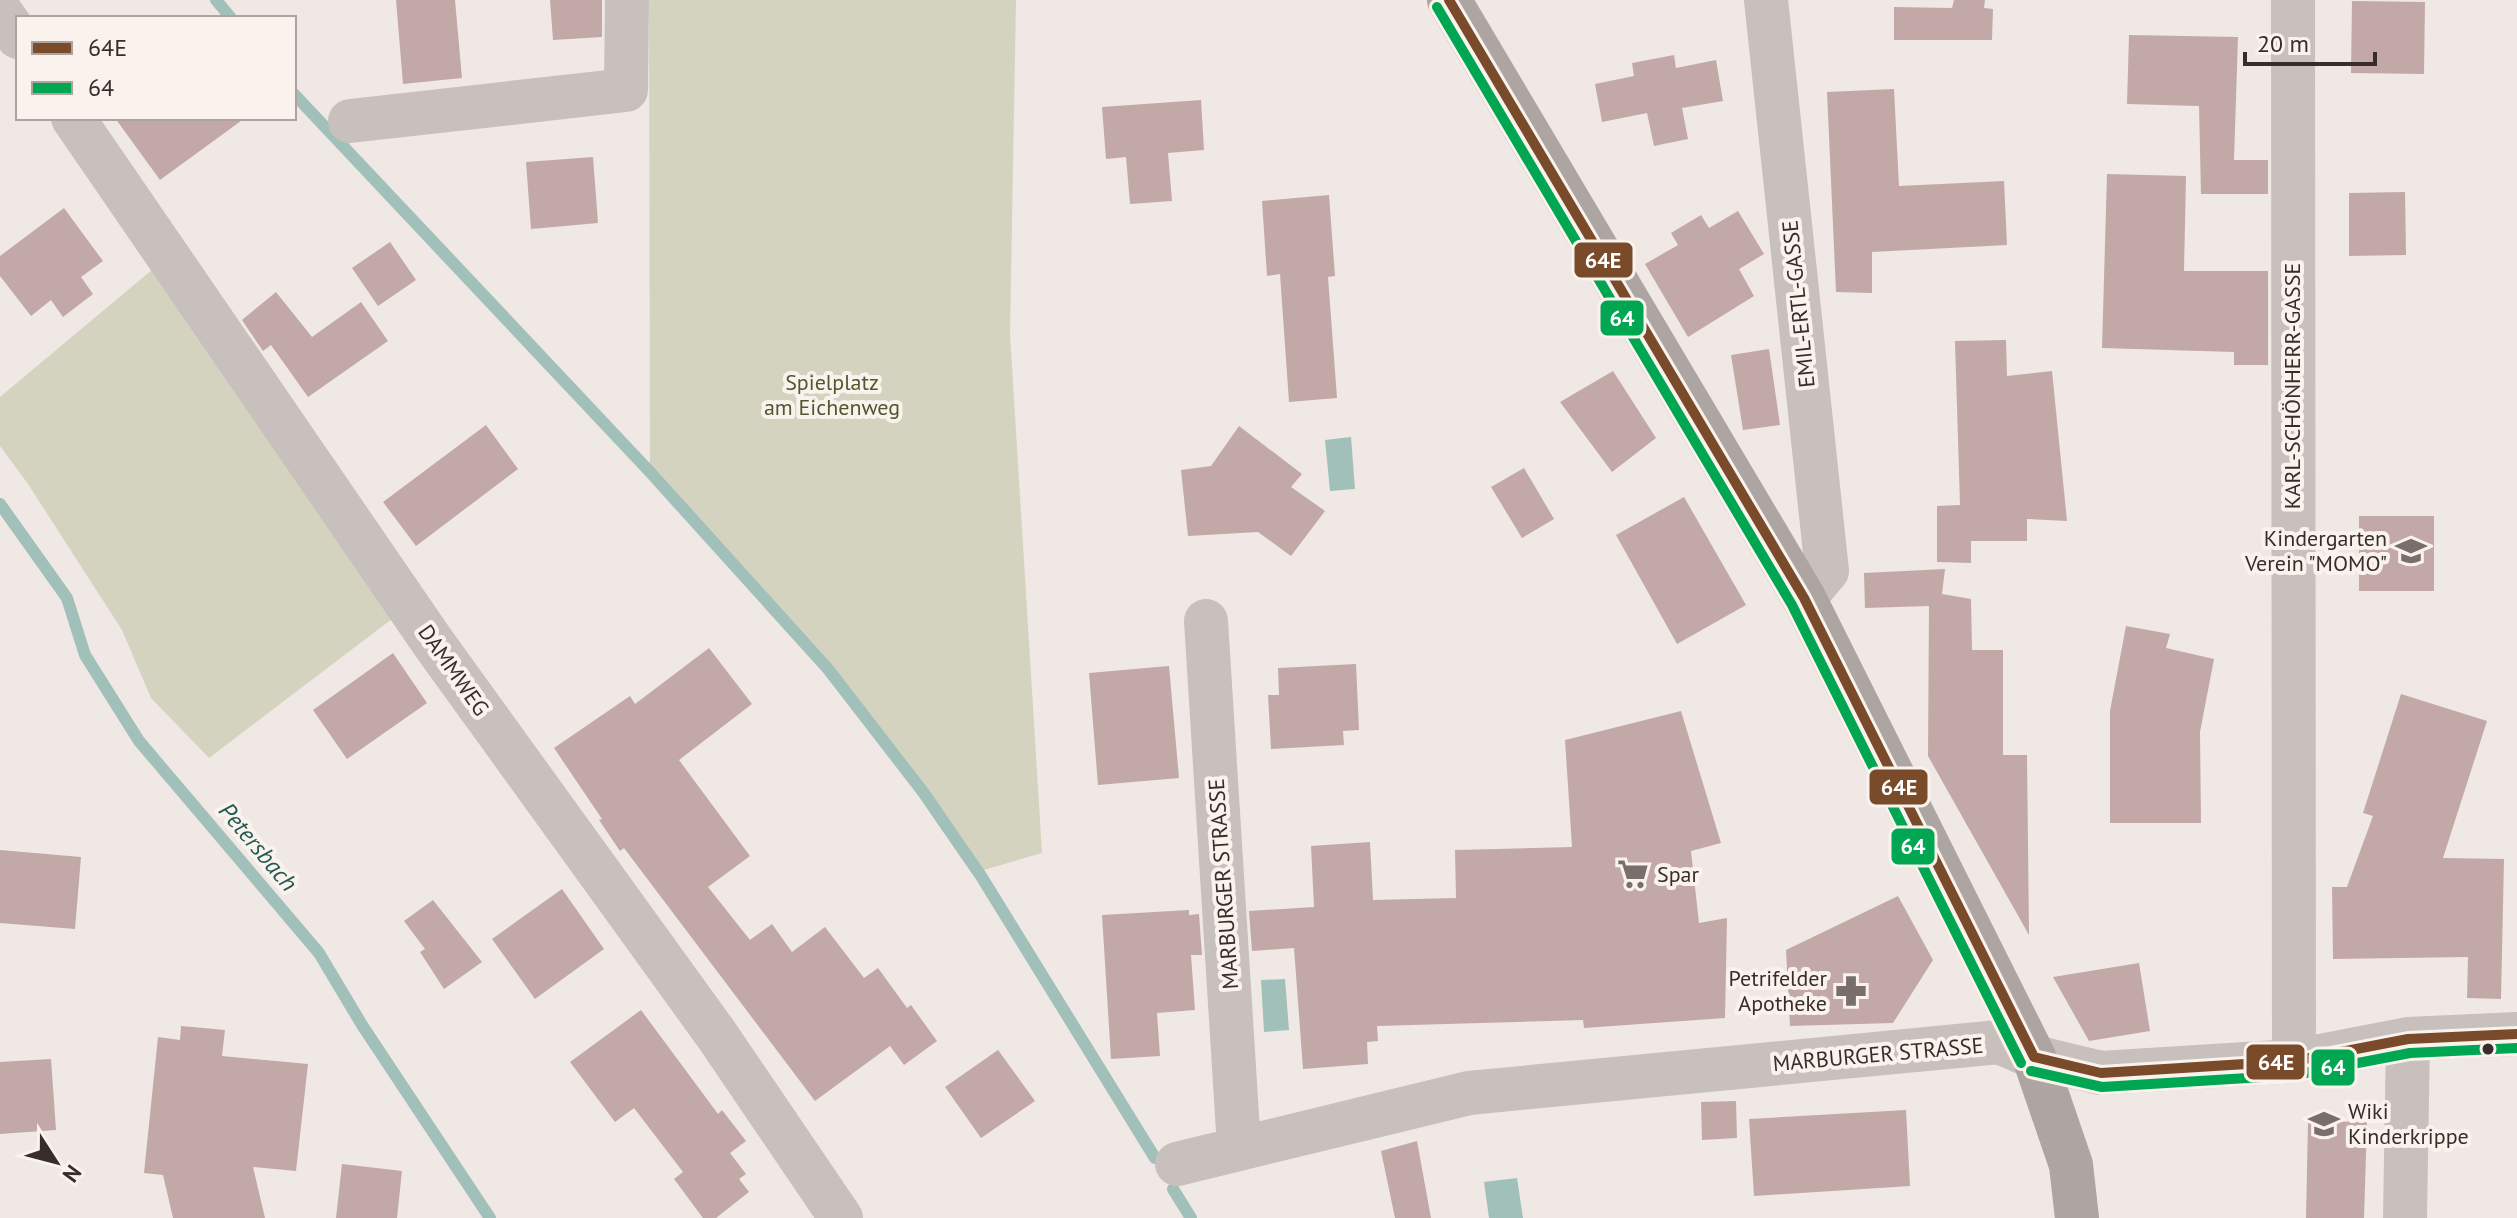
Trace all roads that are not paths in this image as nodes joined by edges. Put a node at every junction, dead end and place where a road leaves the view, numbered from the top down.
1 (627, 0) edge
2 (1449, 0) edge
3 (1766, 0) edge
4 (2293, 0) edge
5 (0, 11) edge
6 (16, 34) edge
7 (74, 120) edge
8 (350, 121) dead end
9 (1804, 598) junction
10 (1206, 621) dead end
11 (2517, 1034) edge
12 (2408, 1039) junction
13 (2034, 1057) junction
14 (2294, 1061) junction
15 (1239, 1147) junction
16 (1177, 1164) dead end
17 (841, 1218) edge
18 (2077, 1218) edge
19 (2405, 1218) edge

1 - 8 street
2 - 9 main road
3 - 9 street, EMIL-ERTL-GASSE
4 - 14 street, KARL-SCHÖNHERR-GASSE
5 - 6 street
7 - 17 street, DAMMWEG
9 - 13 main road
10 - 15 street, MARBURGER STRASSE
11 - 12 street, MARBURGER STRASSE
12 - 14 street, MARBURGER STRASSE
12 - 19 street
13 - 14 street, MARBURGER STRASSE
13 - 15 street, MARBURGER STRASSE
13 - 18 main road
15 - 16 street, MARBURGER STRASSE

